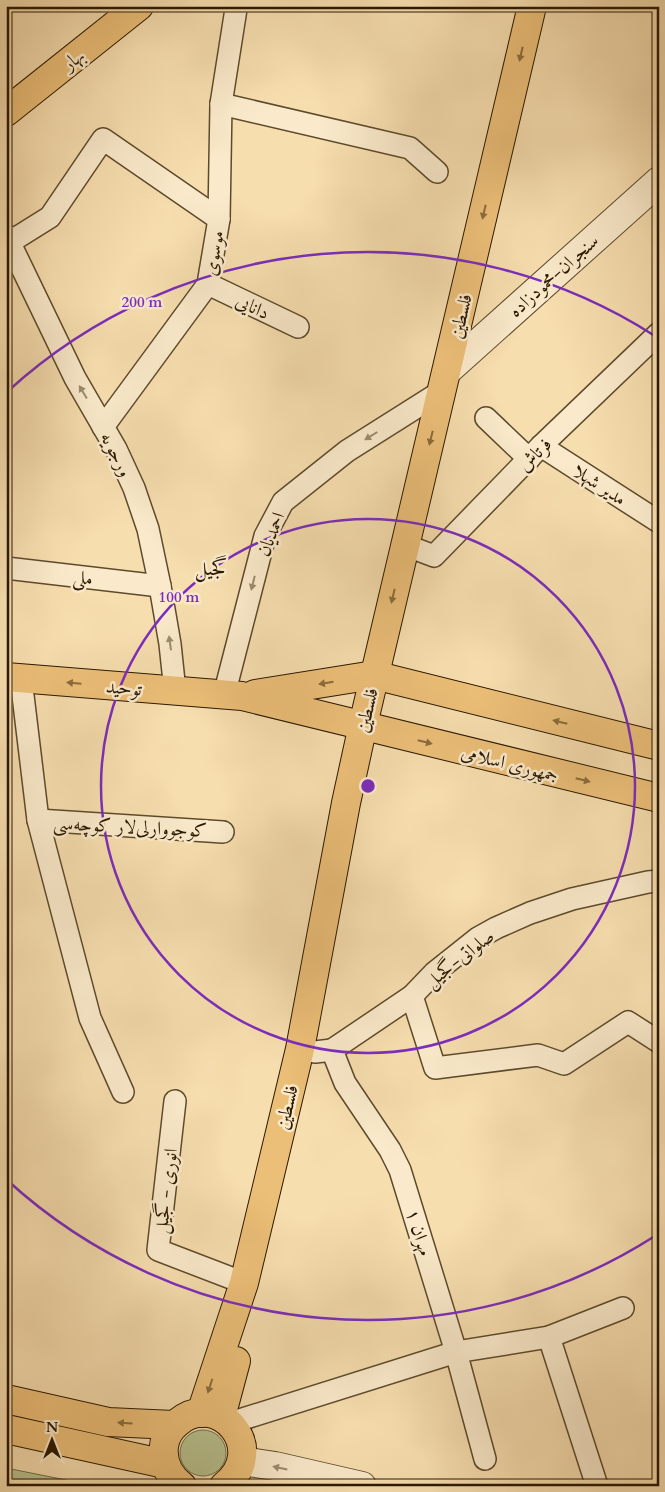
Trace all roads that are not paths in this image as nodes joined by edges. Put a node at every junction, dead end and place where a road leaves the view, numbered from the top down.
1 (139, 6) edge
2 (234, 6) edge
3 (532, 6) edge
4 (221, 104) junction
5 (6, 112) edge
6 (437, 172) dead end
7 (659, 181) edge
8 (219, 220) junction
9 (8, 238) edge
10 (208, 284) junction
11 (298, 327) dead end
12 (659, 333) edge
13 (445, 380) junction
14 (486, 418) dead end
15 (103, 427) junction
16 (535, 452) junction
17 (659, 522) edge
18 (405, 545) junction
19 (6, 568) edge
20 (160, 586) junction
21 (13, 678) edge
22 (383, 678) junction
23 (175, 691) junction
24 (233, 696) junction
25 (370, 727) junction
26 (659, 746) edge
27 (659, 798) edge
28 (38, 820) junction
29 (223, 832) dead end
30 (659, 881) edge
31 (412, 996) junction
32 (659, 1042) edge
33 (315, 1050) junction
34 (123, 1092) dead end
35 (175, 1101) dead end
36 (244, 1282) junction
37 (622, 1308) dead end
38 (549, 1337) junction
39 (456, 1352) junction
40 (6, 1399) edge
41 (218, 1418) junction
42 (174, 1426) junction
43 (6, 1429) edge
44 (485, 1459) dead end
45 (242, 1461) junction
46 (171, 1477) edge
47 (224, 1486) edge
48 (362, 1486) edge
49 (597, 1486) edge

1 - 5 main road, بهار
2 - 4 street, موسوی
3 -> 13 main road, فلسطین
4 - 6 street
4 - 8 street, موسوی
7 - 13 street, سنجران-محمودزاده
8 - 9 street
8 - 10 street, موسوی
15 -> 9 street, ورجویه
10 - 11 street, دانایی
10 - 15 street, موسوی
12 - 16 street, فرتاش
13 -> 18 main road, فلسطین
13 -> 24 street, احمدیان
14 - 16 street, مدیر شهلا
15 - 20 street, ورجویه
16 - 17 street, مدیر شهلا
16 - 18 street, فرتاش
18 -> 22 main road, فلسطین
19 - 20 street, ملی
23 -> 20 street, ورجویه
23 -> 21 main road, توحید
21 - 28 street
22 -> 24 main road
22 - 25 main road, فلسطین
26 -> 22 main road
23 - 24 main road, توحید
24 - 25 main road, جمهوری اسلامی
25 -> 27 main road, جمهوری اسلامی
25 - 33 main road, فلسطین
28 - 29 street, کوجووارلی‌لار کوچه‌سی
28 - 34 street
30 - 31 street, صلواتی-گجیل
31 - 32 street
31 - 33 street, صلواتی-گجیل
33 - 36 main road, فلسطین
33 - 39 street, مهران ۱
33 - 41 main road, فلسطین
35 - 36 street, انوری - گجیل
36 -> 41 main road, فلسطین
37 - 38 street
38 - 39 street
38 - 49 street
39 - 41 street
39 - 44 street, مهران ۱
42 -> 40 main road
41 - 42 main road
41 - 45 main road
42 - 46 main road
43 - 46 main road
45 - 47 main road
48 -> 45 street

